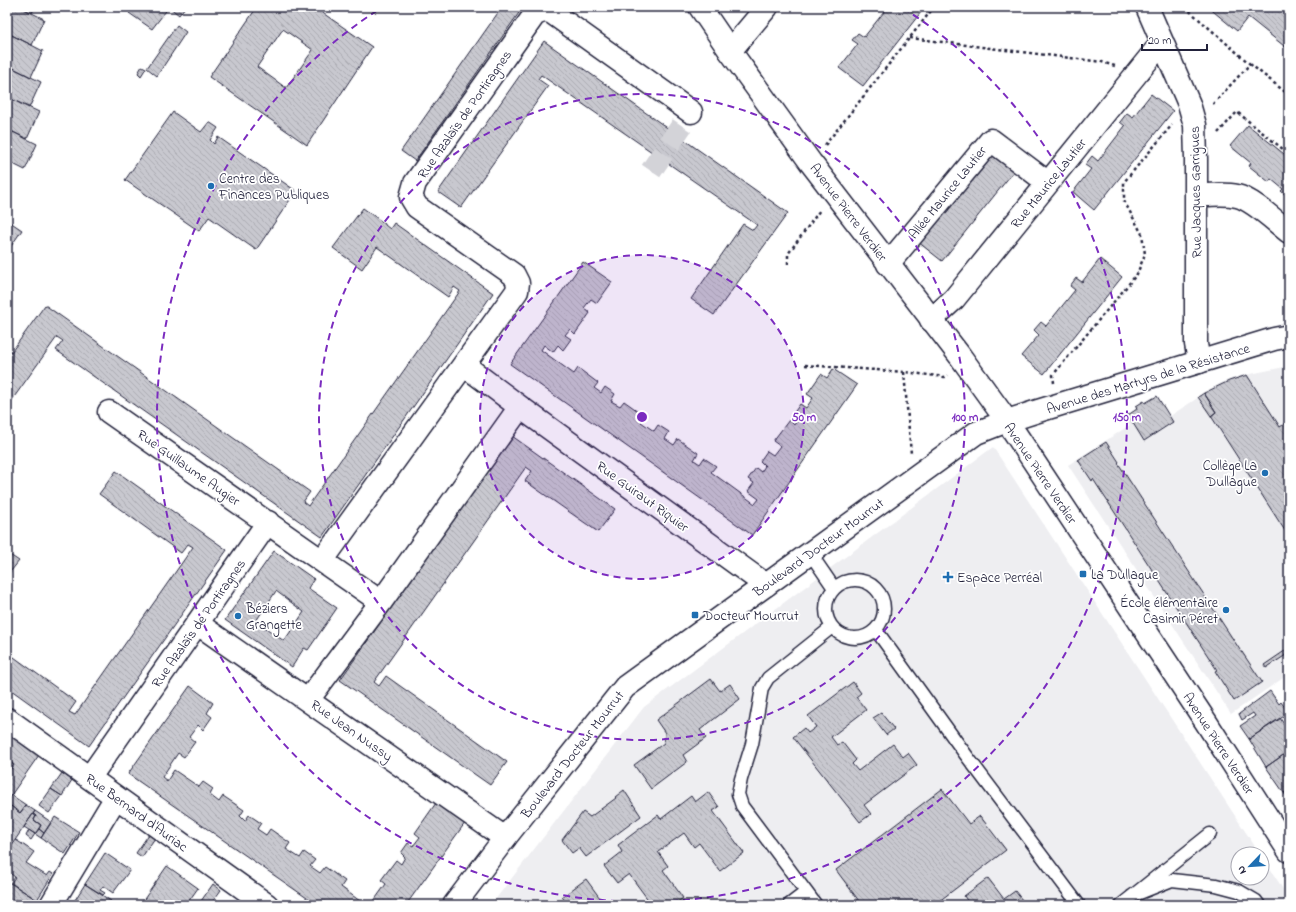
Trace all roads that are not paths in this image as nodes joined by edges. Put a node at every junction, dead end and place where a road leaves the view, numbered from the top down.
1 (700, 7) edge
2 (708, 7) edge
3 (767, 7) edge
4 (1147, 7) edge
5 (1164, 45) junction
6 (730, 51) junction
7 (691, 112) dead end
8 (1048, 183) junction
9 (1196, 196) junction
10 (1289, 232) edge
11 (888, 264) junction
12 (931, 320) junction
13 (1289, 336) edge
14 (1200, 362) junction
15 (464, 365) junction
16 (520, 407) junction
17 (109, 412) dead end
18 (1007, 421) junction
19 (268, 522) junction
20 (810, 553) junction
21 (322, 561) junction
22 (766, 585) junction
23 (834, 588) junction
24 (381, 602) junction
25 (198, 624) junction
26 (832, 627) junction
27 (876, 630) junction
28 (308, 700) junction
29 (7, 719) edge
30 (90, 777) junction
31 (116, 797) junction
32 (1210, 834) dead end
33 (505, 838) junction
34 (1289, 851) edge
35 (806, 892) junction
36 (1132, 896) junction
37 (51, 905) edge
38 (267, 905) edge
39 (454, 905) edge
40 (789, 905) edge
41 (816, 905) edge
42 (1079, 905) edge
43 (1121, 905) edge
44 (1259, 905) edge

1 - 6 street, Avenue Pierre Verdier
2 - 6 street, Avenue Pierre Verdier
3 - 6 street
4 - 5 street, Rue Jacques Garrigues
5 - 8 street, Rue Maurice Lautier
5 - 9 street, Rue Jacques Garrigues
6 - 11 street, Avenue Pierre Verdier
7 - 15 street, Rue Azalaïs de Portiragnes
8 - 11 street, Allée Maurice Lautier
8 - 12 street, Rue Maurice Lautier
9 - 10 street
9 - 14 street, Rue Jacques Garrigues
11 - 12 street, Avenue Pierre Verdier
12 - 18 street, Avenue Pierre Verdier
13 - 14 street, Avenue des Martyrs de la Résistance
14 - 18 street, Avenue des Martyrs de la Résistance
15 - 16 street
15 - 21 street, Rue Azalaïs de Portiragnes
16 - 22 street, Rue Guiraut Riquier
16 - 24 street
17 - 19 street, Rue Guillaume Augier
18 - 20 street, Boulevard Docteur Mourrut
18 - 34 street, Avenue Pierre Verdier
19 - 21 street
19 - 25 street, Rue Azalaïs de Portiragnes
20 - 22 street, Boulevard Docteur Mourrut
20 - 23 lane
21 - 24 street
22 - 33 street, Boulevard Docteur Mourrut
23 - 26 lane
23 - 27 lane
24 - 28 street
25 - 28 street, Rue Jean Nussy
25 - 30 street, Rue Azalaïs de Portiragnes
26 - 27 lane
26 - 35 lane
27 - 42 lane
28 - 33 street, Rue Jean Nussy
29 - 30 street, Rue Bernard d'Auriac
30 - 31 street, Rue Bernard d'Auriac
31 - 37 street
31 - 38 street, Rue Bernard d'Auriac
32 - 36 lane
33 - 39 street, Boulevard Docteur Mourrut
35 - 40 lane
35 - 41 lane
36 - 43 lane
36 - 44 lane

